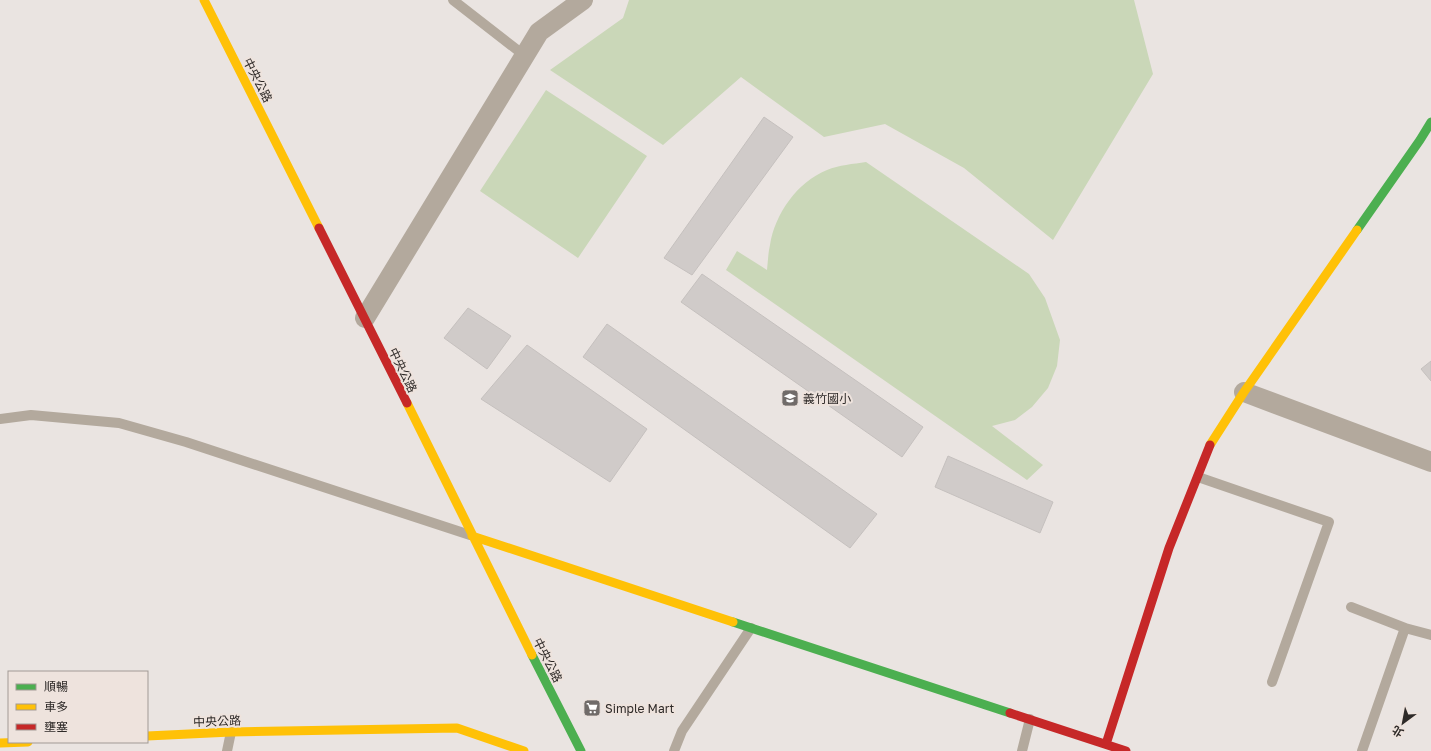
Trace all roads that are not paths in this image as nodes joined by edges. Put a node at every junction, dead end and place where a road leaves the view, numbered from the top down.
1 (204, 0) edge
2 (453, 0) edge
3 (583, 0) edge
4 (526, 56) junction
5 (1431, 122) edge
6 (365, 318) junction
7 (1244, 392) junction
8 (0, 419) edge
9 (1431, 462) edge
10 (1198, 477) junction
11 (472, 536) junction
12 (1351, 607) dead end
13 (751, 628) junction
14 (1405, 628) junction
15 (1431, 635) edge
16 (1272, 682) dead end
17 (1030, 720) junction
18 (232, 732) junction
19 (148, 736) edge
20 (1106, 744) junction
21 (227, 751) edge
22 (524, 751) edge
23 (581, 751) edge
24 (674, 751) edge
25 (1022, 751) edge
26 (1126, 751) edge
27 (1362, 751) edge

1 - 6 street, 中央公路
2 - 4 lane
3 - 4 street
4 - 6 street
5 - 7 street
6 - 11 street, 中央公路
7 - 9 street
7 - 10 street
8 - 11 lane
10 - 16 lane
10 - 20 street
11 - 13 street
11 - 23 street, 中央公路
12 - 14 lane
13 - 17 street
13 - 24 lane
14 - 15 lane
14 - 27 lane
17 - 20 street
17 - 25 lane
18 - 19 street, 中央公路
18 - 21 lane
18 - 22 street, 中央公路
20 - 26 street

